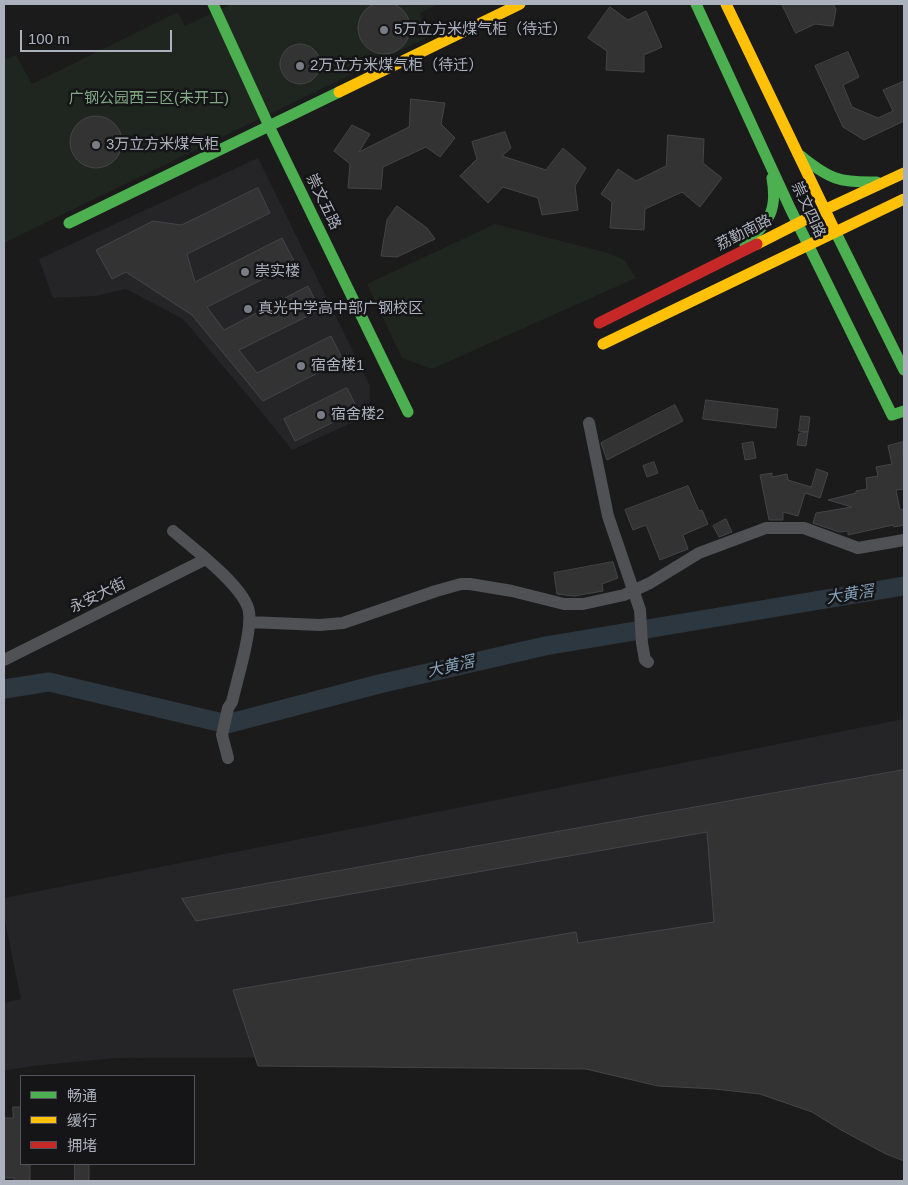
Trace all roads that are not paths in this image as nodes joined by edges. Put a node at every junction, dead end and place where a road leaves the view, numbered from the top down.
1 (213, 4) edge
2 (497, 4) edge
3 (520, 4) edge
4 (696, 4) edge
5 (726, 4) edge
6 (426, 48) junction
7 (269, 126) junction
8 (770, 130) junction
9 (796, 151) junction
10 (769, 163) junction
11 (904, 173) edge
12 (887, 182) junction
13 (904, 199) edge
14 (824, 210) junction
15 (69, 223) dead end
16 (797, 223) junction
17 (836, 232) junction
18 (808, 245) junction
19 (738, 252) junction
20 (599, 324) dead end
21 (602, 344) dead end
22 (904, 370) edge
23 (904, 410) edge
24 (408, 412) dead end
25 (589, 423) dead end
26 (173, 531) dead end
27 (904, 540) edge
28 (206, 560) junction
29 (634, 591) junction
30 (249, 622) junction
31 (4, 660) edge
32 (648, 662) dead end
33 (228, 758) dead end

1 - 7 street, 崇文五路
2 - 6 street
3 - 6 street
4 - 8 street, 崇文四路
5 - 8 street, 崇文四路
6 - 7 street
7 - 15 street
7 - 24 street, 崇文五路
8 - 9 street, 崇文四路
8 - 10 street, 崇文四路
9 - 12 street
9 - 14 street, 崇文四路
10 - 16 street, 崇文四路
10 - 19 street
11 - 12 street, 荔勤南路
12 - 14 street, 荔勤南路
13 - 17 street
14 - 16 street, 荔勤南路
14 - 17 street, 崇文四路
16 - 18 street, 崇文四路
16 - 19 street, 荔勤南路
17 - 18 street
17 - 22 street, 崇文四路
18 - 21 street
18 - 23 street, 崇文四路
19 - 20 street, 荔勤南路
25 - 29 street
26 - 28 street
27 - 29 street
28 - 30 street
28 - 31 street, 永安大街
29 - 30 street
29 - 32 street
30 - 33 street

